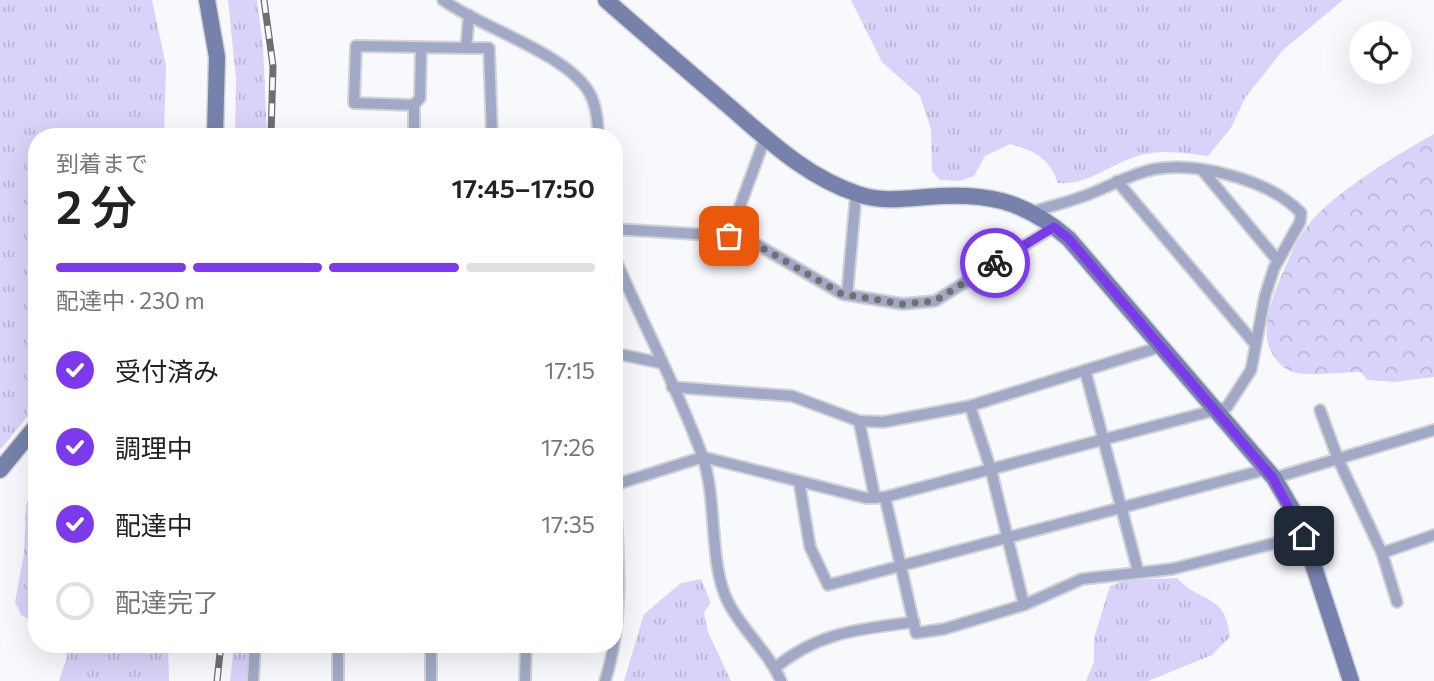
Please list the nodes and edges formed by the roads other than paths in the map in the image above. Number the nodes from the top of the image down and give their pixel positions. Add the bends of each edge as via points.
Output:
1 (208, 0) edge
2 (443, 0) edge
3 (606, 0) edge
4 (469, 15) junction
5 (421, 47) junction
6 (466, 48) junction
7 (414, 106) junction
8 (215, 128) edge
9 (414, 128) edge
10 (492, 128) edge
11 (598, 128) edge
12 (765, 138) junction
13 (1203, 172) junction
14 (1117, 181) junction
15 (856, 194) junction
16 (1032, 212) junction
17 (1054, 227) junction
18 (623, 230) edge
19 (729, 236) junction
20 (1278, 261) junction
21 (623, 276) edge
22 (847, 295) junction
23 (1255, 344) junction
24 (1160, 347) junction
25 (623, 354) edge
26 (661, 363) junction
27 (1085, 370) junction
28 (672, 387) junction
29 (970, 406) junction
30 (1320, 410) dead end
31 (1216, 412) junction
32 (859, 421) junction
33 (1434, 430) edge
34 (28, 436) edge
35 (1105, 441) junction
36 (703, 457) junction
37 (1338, 459) junction
38 (0, 470) edge
39 (991, 470) junction
40 (1269, 474) junction
41 (799, 481) junction
42 (623, 482) edge
43 (880, 498) junction
44 (1124, 509) junction
45 (1434, 535) edge
46 (1304, 536) junction
47 (1008, 540) junction
48 (1382, 553) junction
49 (901, 567) junction
50 (1138, 571) junction
51 (1397, 602) dead end
52 (1024, 606) junction
53 (914, 622) junction
54 (255, 653) edge
55 (338, 653) edge
56 (431, 653) edge
57 (526, 653) edge
58 (615, 653) edge
59 (775, 668) junction
60 (253, 681) edge
61 (338, 681) edge
62 (431, 681) edge
63 (525, 681) edge
64 (605, 681) edge
65 (781, 681) edge
66 (1352, 681) edge

1 - 8 street via 217,57
2 - 4 street
3 - 12 street
4 - 6 street
4 - 11 street via 560,64 590,92
5 - 6 street
5 - 7 street via 420,98
5 - 7 street via 356,46 354,103
6 - 10 street via 489,48
7 - 9 street
12 - 15 street via 820,177
12 - 19 street
13 - 14 street via 1157,169
13 - 20 street
13 - 20 street via 1262,184 1292,202 1301,213 1300,222
14 - 16 street
14 - 23 street
15 - 16 street via 883,200 977,194
15 - 22 street
16 - 17 street
17 - 22 street via 935,301 903,304
17 - 24 street via 1087,259
18 - 19 street
19 - 22 street via 754,243
20 - 23 street
21 - 26 street
23 - 31 street via 1251,370 1227,407
24 - 27 street
24 - 31 street
25 - 26 street
26 - 28 street
27 - 29 street
27 - 35 street
28 - 32 street via 792,396
28 - 36 street
29 - 32 street via 883,422
29 - 39 street
30 - 37 street
31 - 35 street
31 - 40 street
32 - 43 street
33 - 37 street
34 - 38 street
35 - 39 street
35 - 44 street
36 - 41 street
36 - 42 street
36 - 59 street via 728,602
37 - 40 street
37 - 48 street
39 - 43 street
39 - 47 street
40 - 44 street
40 - 46 street
41 - 43 street
41 - 49 street via 810,547 828,584
43 - 49 street
44 - 47 street
44 - 50 street
45 - 48 street
46 - 50 street via 1172,569
46 - 66 street
47 - 49 street
47 - 52 street
48 - 51 street
49 - 53 street
50 - 52 street via 1082,579
52 - 53 street via 944,629 916,633
53 - 59 street via 843,632 797,650
54 - 60 street
55 - 61 street
56 - 62 street
57 - 63 street
58 - 64 street
59 - 65 street

